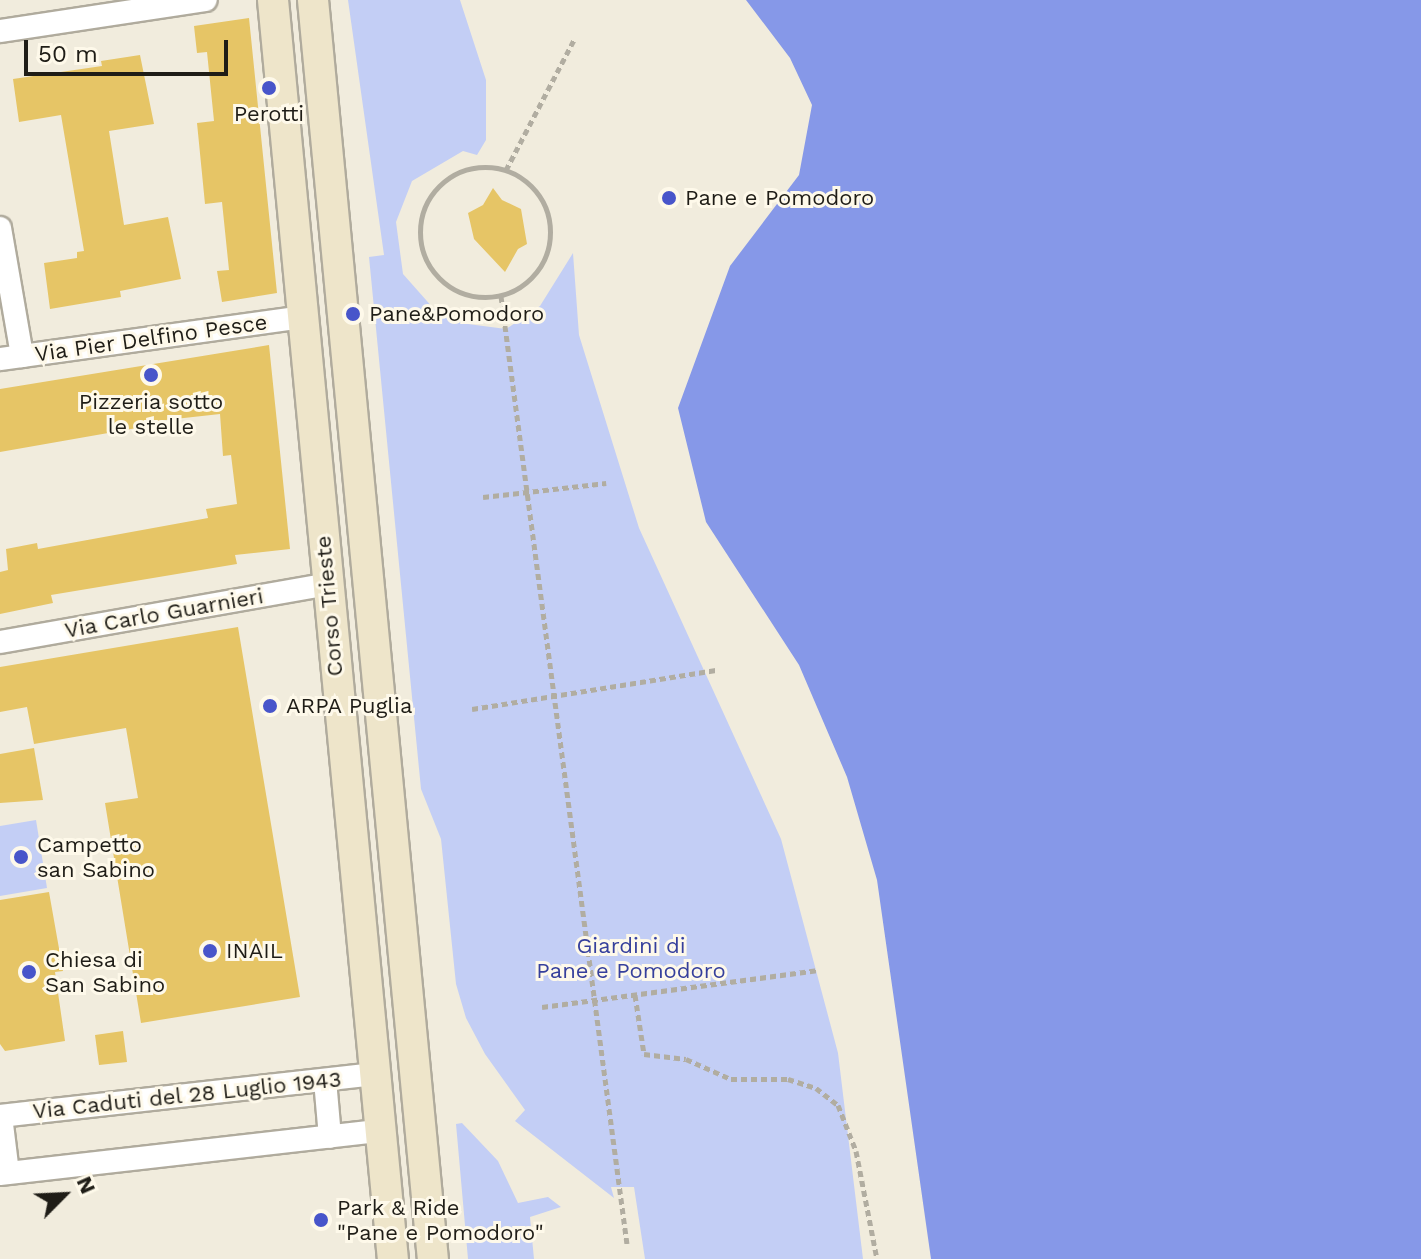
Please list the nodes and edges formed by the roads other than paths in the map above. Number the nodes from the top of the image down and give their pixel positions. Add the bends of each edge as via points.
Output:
1 (206, 0) edge
2 (273, 0) edge
3 (313, 0) edge
4 (0, 31) edge
5 (0, 228) edge
6 (302, 317) junction
7 (11, 358) edge
8 (328, 584) junction
9 (0, 642) edge
10 (375, 1074) junction
11 (325, 1080) junction
12 (1, 1116) edge
13 (380, 1131) junction
14 (330, 1137) junction
15 (4, 1173) edge
16 (393, 1259) edge
17 (433, 1259) edge

1 - 4 street
2 - 6 main road, Corso Trieste
3 - 17 main road, Corso Trieste
5 - 7 street
6 - 7 street, Via Pier Delfino Pesce
6 - 8 main road, Corso Trieste
8 - 9 street, Via Carlo Guarnieri
8 - 10 main road, Corso Trieste
10 - 11 street, Via Caduti del 28 Luglio 1943
10 - 13 main road, Corso Trieste
11 - 12 street, Via Caduti del 28 Luglio 1943
11 - 14 street
12 - 15 street
13 - 14 street
13 - 16 main road, Corso Trieste
14 - 15 street

